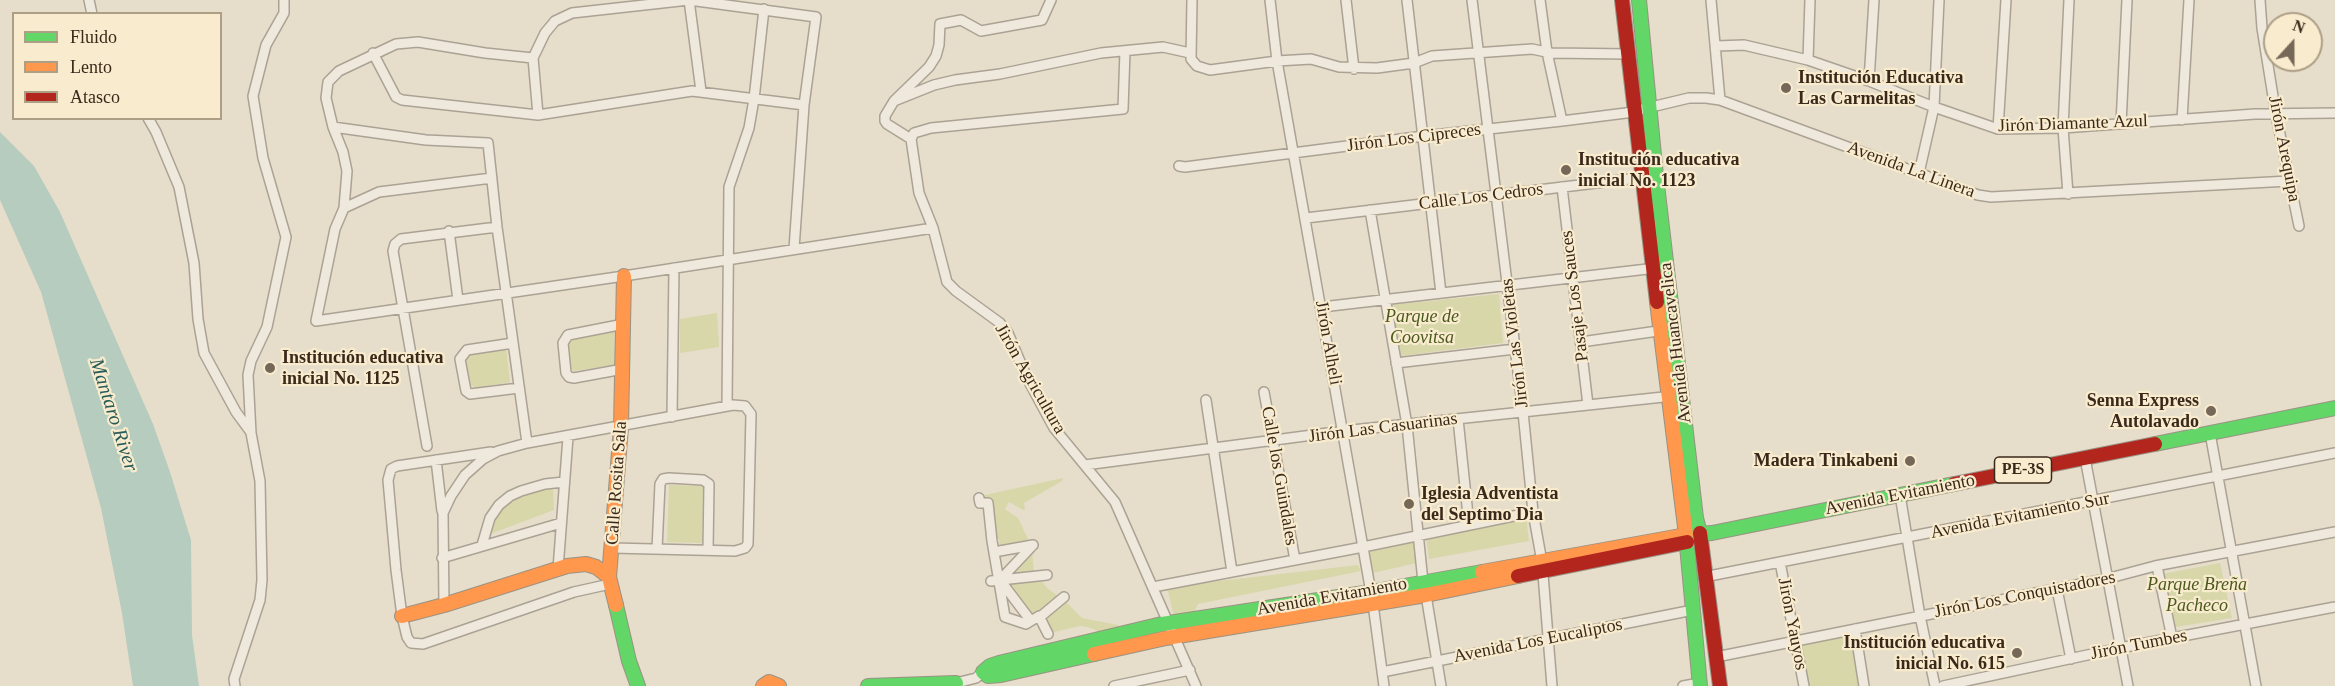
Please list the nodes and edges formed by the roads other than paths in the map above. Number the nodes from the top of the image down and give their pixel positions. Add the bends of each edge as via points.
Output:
1 (284, 0) edge
2 (689, 0) edge
3 (1051, 0) edge
4 (1192, 0) edge
5 (1270, 0) edge
6 (1346, 0) edge
7 (1407, 0) edge
8 (1472, 0) edge
9 (1540, 0) edge
10 (1622, 0) edge
11 (1639, 0) edge
12 (1711, 0) edge
13 (1810, 0) edge
14 (1874, 0) edge
15 (1939, 0) edge
16 (2006, 0) edge
17 (2068, 0) edge
18 (2127, 0) edge
19 (2189, 0) edge
20 (2260, 0) edge
21 (764, 9) junction
22 (1716, 46) junction
23 (1125, 51) junction
24 (1547, 52) junction
25 (374, 53) junction
26 (1190, 53) junction
27 (1480, 53) junction
28 (1629, 54) junction
29 (533, 58) junction
30 (1808, 60) junction
31 (1277, 61) junction
32 (1414, 63) junction
33 (1354, 69) junction
34 (1869, 81) junction
35 (701, 91) junction
36 (754, 99) junction
37 (1720, 100) junction
38 (894, 101) junction
39 (804, 105) junction
40 (1649, 107) junction
41 (1934, 108) junction
42 (1634, 111) junction
43 (2335, 113) edge
44 (538, 115) junction
45 (2277, 115) junction
46 (149, 120) edge
47 (2182, 120) junction
48 (1562, 121) junction
49 (2121, 124) junction
50 (333, 127) junction
51 (2063, 128) junction
52 (1489, 129) junction
53 (1998, 129) junction
54 (1424, 136) junction
55 (911, 137) junction
56 (1294, 153) junction
57 (1179, 166) dead end
58 (1919, 173) junction
59 (1650, 177) junction
60 (492, 178) junction
61 (2289, 181) junction
62 (1562, 187) junction
63 (2068, 194) junction
64 (1497, 195) junction
65 (1431, 203) junction
66 (344, 208) junction
67 (1370, 210) junction
68 (1306, 218) junction
69 (2299, 226) dead end
70 (497, 227) junction
71 (933, 228) junction
72 (449, 231) junction
73 (794, 249) junction
74 (727, 260) junction
75 (674, 268) junction
76 (1660, 268) junction
77 (624, 276) junction
78 (1573, 278) junction
79 (1508, 285) junction
80 (506, 293) junction
81 (1441, 293) junction
82 (458, 300) junction
83 (1386, 300) junction
84 (1322, 307) junction
85 (404, 308) junction
86 (624, 324) junction
87 (1668, 330) junction
88 (1581, 342) junction
89 (513, 343) junction
90 (1515, 349) junction
91 (1396, 363) junction
92 (623, 369) junction
93 (519, 388) junction
94 (1264, 393) dead end
95 (1676, 396) junction
96 (1206, 400) dead end
97 (1588, 405) junction
98 (727, 406) junction
99 (2335, 408) edge
100 (1523, 412) junction
101 (672, 417) junction
102 (1458, 419) junction
103 (1407, 424) junction
104 (621, 427) junction
105 (1343, 431) junction
106 (251, 433) junction
107 (2210, 433) junction
108 (568, 437) junction
109 (1273, 441) junction
110 (527, 443) junction
111 (427, 446) dead end
112 (1214, 448) junction
113 (498, 451) junction
114 (2335, 453) edge
115 (2085, 458) junction
116 (436, 460) junction
117 (1085, 465) junction
118 (2216, 477) junction
119 (564, 482) junction
120 (1900, 495) junction
121 (979, 498) dead end
122 (2091, 502) junction
123 (1533, 512) junction
124 (442, 513) junction
125 (561, 523) junction
126 (1469, 525) junction
127 (2335, 532) edge
128 (1419, 536) junction
129 (1697, 537) junction
130 (1906, 538) junction
131 (482, 545) junction
132 (1364, 547) junction
133 (612, 548) junction
134 (657, 549) junction
135 (708, 550) junction
136 (994, 552) junction
137 (2230, 552) junction
138 (442, 558) junction
139 (1295, 560) junction
140 (1780, 562) junction
141 (2157, 566) junction
142 (1542, 567) junction
143 (558, 569) junction
144 (1232, 572) junction
145 (1047, 575) dead end
146 (1704, 577) junction
147 (2106, 579) junction
148 (995, 580) junction
149 (609, 581) junction
150 (1153, 587) junction
151 (1425, 588) junction
152 (2057, 589) junction
153 (1064, 597) dead end
154 (1372, 598) junction
155 (444, 605) junction
156 (2335, 607) edge
157 (1693, 610) junction
158 (402, 616) junction
159 (1920, 616) junction
160 (1036, 619) junction
161 (1170, 623) junction
162 (2246, 624) junction
163 (1855, 629) junction
164 (1048, 634) dead end
165 (1175, 637) junction
166 (2172, 638) junction
167 (1549, 639) junction
168 (1795, 641) junction
169 (2120, 648) junction
170 (1716, 657) junction
171 (2071, 659) junction
172 (1437, 662) junction
173 (1190, 670) junction
174 (983, 672) junction
175 (1382, 672) junction
176 (954, 684) edge
177 (1700, 684) edge
178 (235, 686) edge
179 (638, 686) edge
180 (763, 686) edge
181 (779, 686) edge
182 (868, 686) edge
183 (1114, 686) edge
184 (1196, 686) edge
185 (1384, 686) edge
186 (1441, 686) edge
187 (1552, 686) edge
188 (1683, 686) edge
189 (1720, 686) edge
190 (1804, 686) edge
191 (1864, 686) edge
192 (1935, 686) edge
193 (1943, 686) edge
194 (2128, 686) edge
195 (2256, 686) edge

1 - 106 street via 284,13 266,45 253,96 263,158 286,237 267,327 248,375
2 - 21 street
2 - 29 street via 572,13 555,21
2 - 35 street
3 - 38 street via 1042,20 981,31 962,20 941,24 936,56
4 - 26 street
5 - 31 street, Jirón Alheli
6 - 33 street
7 - 32 street
8 - 27 street, Jirón Las Violetas
9 - 24 street
10 - 28 main road, Avenida Huancavelica
11 - 40 main road, Avenida Huancavelica
12 - 22 street
13 - 30 street
14 - 34 street
15 - 41 street
16 - 53 street
17 - 51 street
18 - 49 street
19 - 47 street
20 - 45 street, Jirón Arequipa
21 - 36 street
21 - 39 street via 816,17
22 - 30 street, Jirón Diamante Azul via 1744,45
22 - 37 street
23 - 26 street via 1163,47
23 - 38 street via 954,80
23 - 55 street via 1123,109 931,128
24 - 27 street via 1532,49
24 - 28 street
24 - 48 street
25 - 29 street via 396,44 418,42
25 - 44 street via 396,97 402,100
25 - 50 street via 339,71 328,82 326,98
26 - 31 street via 1197,66 1210,70
27 - 32 street via 1432,56
27 - 52 street, Jirón Las Violetas
28 - 42 main road, Avenida Huancavelica
29 - 44 street
30 - 34 street, Jirón Diamante Azul
31 - 33 street via 1311,59
31 - 56 street, Jirón Alheli
32 - 33 street
32 - 54 street
34 - 41 street, Jirón Diamante Azul
35 - 36 street
35 - 44 street
36 - 39 street
36 - 74 street via 729,187
37 - 40 street, Avenida La Linera via 1689,98
37 - 58 street, Avenida La Linera
38 - 55 street via 885,121
39 - 73 street
40 - 42 street, Jirón Los Cipreces
40 - 59 main road, Avenida Huancavelica
41 - 53 street, Jirón Diamante Azul
41 - 58 street
42 - 48 street, Jirón Los Cipreces
42 - 59 main road, Avenida Huancavelica
43 - 45 street, Jirón Diamante Azul
45 - 47 street, Jirón Diamante Azul
45 - 61 street, Jirón Arequipa
46 - 106 street via 179,187 194,263 204,352
47 - 49 street, Jirón Diamante Azul
48 - 52 street, Jirón Los Cipreces
49 - 51 street, Jirón Diamante Azul
50 - 60 street via 426,140 488,143
50 - 66 street via 347,171
51 - 53 street, Jirón Diamante Azul
51 - 63 street
52 - 54 street, Jirón Los Cipreces
52 - 64 street, Jirón Las Violetas
54 - 56 street, Jirón Los Cipreces
54 - 65 street
55 - 71 street, Jirón Agricultura via 919,193
56 - 57 street, Jirón Los Cipreces
56 - 68 street, Jirón Alheli
58 - 63 street, Avenida La Linera via 1991,197
59 - 62 street, Calle Los Cedros
59 - 76 main road, Avenida Huancavelica
60 - 66 street via 379,192
60 - 70 street
61 - 63 street, Avenida La Linera
61 - 69 street, Jirón Arequipa
62 - 64 street, Calle Los Cedros
62 - 78 street, Pasaje Los Sauces
64 - 65 street, Calle Los Cedros
64 - 79 street, Jirón Las Violetas
65 - 67 street, Calle Los Cedros
65 - 81 street
66 - 85 street via 335,229 316,321
67 - 68 street, Calle Los Cedros
67 - 83 street
68 - 84 street, Jirón Alheli
70 - 72 street
70 - 80 street
71 - 73 street
71 - 117 street, Jirón Agricultura via 947,282 1004,328 1054,428
72 - 82 street
72 - 85 street via 400,239 395,244
73 - 74 street
74 - 75 street
74 - 98 street
75 - 77 street
75 - 101 street
76 - 78 street
76 - 87 main road, Avenida Huancavelica
77 - 80 street
77 - 86 main road, Calle Rosita Sala
78 - 79 street
78 - 88 street, Pasaje Los Sauces
79 - 81 street
79 - 90 street, Jirón Las Violetas
80 - 82 street
80 - 89 street
81 - 83 street
82 - 85 street
83 - 84 street
83 - 91 street
84 - 105 street, Jirón Alheli
85 - 111 street
86 - 92 main road, Calle Rosita Sala
86 - 92 street via 568,335 562,343 566,373 574,378
87 - 88 street
87 - 95 main road, Avenida Huancavelica
88 - 97 street, Pasaje Los Sauces
89 - 93 street
89 - 93 street via 467,350 460,359 466,391 470,394
90 - 91 street
90 - 100 street, Jirón Las Violetas
91 - 103 street
92 - 104 main road, Calle Rosita Sala
93 - 110 street
94 - 109 street, Calle los Guindales
95 - 97 street, Jirón Las Casuarinas
95 - 129 main road, Avenida Huancavelica
96 - 112 street
97 - 100 street, Jirón Las Casuarinas
98 - 101 street
98 - 135 street via 745,406 751,414 748,544 742,551
99 - 107 main road, Avenida Evitamiento / PE-3S
100 - 102 street, Jirón Las Casuarinas
100 - 123 street, Jirón Las Violetas
101 - 104 street
102 - 103 street, Jirón Las Casuarinas
102 - 126 street
103 - 105 street, Jirón Las Casuarinas
103 - 128 street
104 - 108 street
104 - 133 main road, Calle Rosita Sala
105 - 109 street, Jirón Las Casuarinas
105 - 132 street, Jirón Alheli
106 - 178 street via 260,481 262,580
107 - 115 main road, Avenida Evitamiento / PE-3S
107 - 118 street
108 - 110 street
108 - 119 street
109 - 112 street, Jirón Las Casuarinas
109 - 139 street, Calle los Guindales
110 - 113 street
112 - 117 street, Jirón Las Casuarinas
112 - 144 street
113 - 116 street
113 - 124 street via 465,475
114 - 118 street, Avenida Evitamiento Sur
115 - 120 main road, Avenida Evitamiento / PE-3S
115 - 122 street
116 - 124 street
116 - 158 street via 397,466 388,480
117 - 150 street, Jirón Agricultura via 1115,501
118 - 122 street, Avenida Evitamiento Sur
118 - 137 street
119 - 125 street
119 - 131 street via 510,496 490,518
120 - 129 main road, Avenida Evitamiento / PE-3S
120 - 130 street
121 - 136 street via 980,503 988,503
122 - 130 street, Avenida Evitamiento Sur
122 - 147 street
123 - 126 street
123 - 142 street, Jirón Las Violetas
124 - 138 street
125 - 131 street
125 - 143 street
126 - 128 street
127 - 137 street, Jirón Los Conquistadores
128 - 132 street
128 - 151 street
129 - 142 main road, Avenida Evitamiento
129 - 146 main road, Avenida Huancavelica
129 - 157 main road, Avenida Huancavelica
130 - 140 street, Avenida Evitamiento Sur
130 - 159 street
131 - 138 street
132 - 139 street
132 - 154 street, Jirón Alheli
133 - 134 street
133 - 149 main road, Calle Rosita Sala
134 - 135 street
134 - 135 street via 660,484 669,478 703,480 709,484
136 - 148 street via 1034,545
136 - 160 street via 1005,617 1026,624
137 - 141 street, Jirón Los Conquistadores
137 - 162 street
138 - 155 street
139 - 144 street
140 - 146 street, Avenida Evitamiento Sur
140 - 168 street, Jirón Yauyos
141 - 147 street, Jirón Los Conquistadores
141 - 166 street
142 - 151 main road, Avenida Evitamiento
142 - 167 street, Jirón Las Violetas
143 - 149 main road via 586,564 596,567
143 - 155 main road
144 - 150 street
145 - 148 street
146 - 170 main road, Avenida Huancavelica
147 - 152 street, Jirón Los Conquistadores
147 - 169 street
148 - 160 street
149 - 158 street via 423,644 416,645 407,638
149 - 179 main road, Calle Rosita Sala
150 - 161 street, Jirón Agricultura
151 - 154 main road, Avenida Evitamiento
151 - 172 street
152 - 159 street, Jirón Los Conquistadores
152 - 171 street
153 - 160 street
154 - 161 main road, Avenida Evitamiento
154 - 165 main road, Avenida Evitamiento
154 - 175 street, Jirón Alheli
155 - 158 main road
156 - 162 street, Jirón Tumbes
157 - 167 street, Avenida Los Eucaliptos
157 - 177 main road, Avenida Huancavelica
159 - 163 street, Jirón Los Conquistadores
159 - 192 street
160 - 164 street
161 - 165 street, Jirón Agricultura
161 - 174 main road, Avenida Evitamiento via 999,663
162 - 166 street, Jirón Tumbes
162 - 195 street
163 - 168 street, Jirón Los Conquistadores
163 - 191 street
165 - 173 street, Jirón Agricultura
165 - 174 main road, Avenida Evitamiento via 1001,675 988,676
166 - 169 street, Jirón Tumbes
167 - 172 street, Avenida Los Eucaliptos
167 - 187 street, Jirón Las Violetas
168 - 170 street, Jirón Los Conquistadores
168 - 190 street, Jirón Yauyos
169 - 171 street, Jirón Tumbes
169 - 194 street
170 - 189 main road, Avenida Huancavelica
171 - 193 street, Jirón Tumbes
172 - 175 street, Avenida Los Eucaliptos
172 - 186 street
173 - 183 street
173 - 184 street, Jirón Agricultura
174 - 176 street, Avenida Evitamiento
175 - 185 street, Jirón Alheli
176 - 182 main road
177 - 188 street
180 - 181 main road via 769,682

